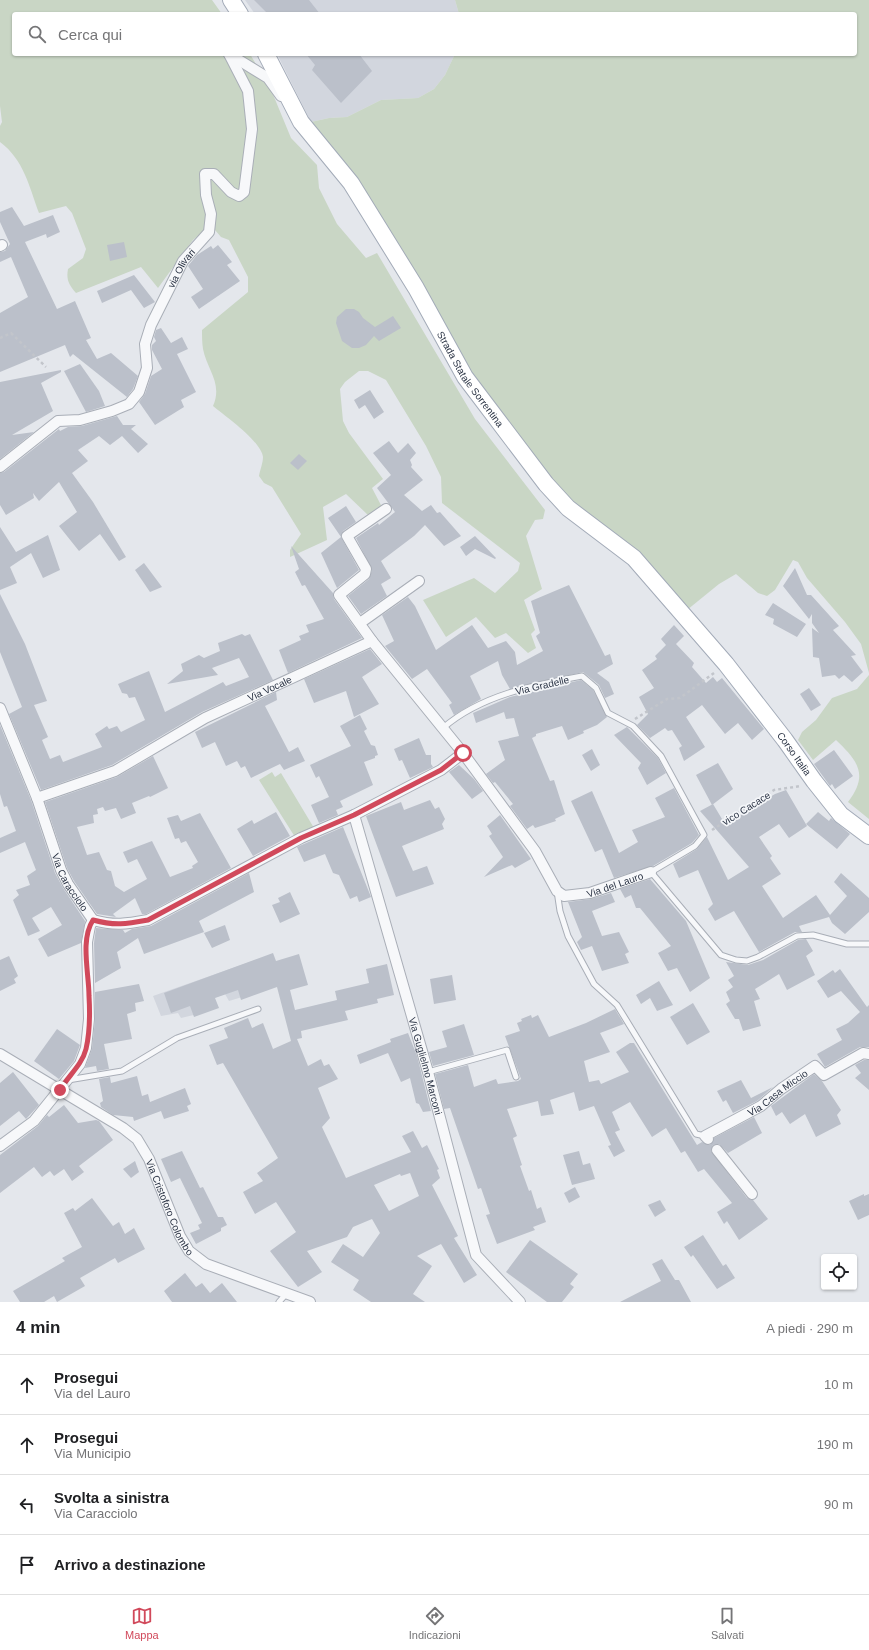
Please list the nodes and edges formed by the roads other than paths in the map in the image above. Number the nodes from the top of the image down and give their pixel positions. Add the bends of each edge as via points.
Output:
1 (231, 0) edge
2 (239, 12) edge
3 (230, 56) edge
4 (232, 56) edge
5 (267, 56) edge
6 (301, 122) junction
7 (0, 467) edge
8 (386, 509) dead end
9 (419, 581) dead end
10 (360, 623) junction
11 (372, 641) junction
12 (726, 664) joint
13 (0, 708) edge
14 (443, 728) junction
15 (463, 753) junction
16 (37, 798) junction
17 (354, 815) junction
18 (869, 836) edge
19 (651, 872) junction
20 (557, 891) junction
21 (93, 920) junction
22 (869, 944) edge
23 (258, 1009) dead end
24 (0, 1054) edge
25 (869, 1054) edge
26 (428, 1072) junction
27 (516, 1077) dead end
28 (66, 1080) junction
29 (60, 1090) junction
30 (707, 1138) joint
31 (0, 1146) edge
32 (717, 1150) dead end
33 (752, 1194) dead end
34 (287, 1293) junction
35 (279, 1302) edge
36 (310, 1302) edge
37 (520, 1302) edge

1 - 2 main road
3 - 7 street, via Olivari via 248,91 252,129 244,192 239,196 231,192 214,174 206,174 206,195 211,214 209,232 183,261 151,325 145,344 147,368 139,392 129,404 112,411 80,420 58,421
4 - 6 street, via Olivari via 268,78
5 - 6 main road, Strada Statale Sorrentina
6 - 12 main road, Strada Statale Sorrentina via 351,183 416,288 465,377 546,484 568,508 634,558
8 - 10 street via 348,536 366,569 366,574 338,595
9 - 10 street
10 - 11 street
11 - 14 street
11 - 16 street, Via Vocale via 205,718 115,771
12 - 18 main road, Corso Italia via 841,815
13 - 16 street, Via Caracciolo
14 - 15 street
14 - 19 lane, Via Gradelle via 464,712 511,692 582,676 596,688 608,713 633,726 661,756 704,835 696,846
15 - 17 street via 441,770
15 - 20 street via 535,850
16 - 21 street, Via Caracciolo via 61,870
17 - 21 street via 301,838 148,920 122,925
17 - 26 street, Via Guglielmo Marconi
19 - 20 street, Via del Lauro via 590,893 564,896
19 - 22 lane, Via del Lauro via 721,955 736,960 747,961 758,957 797,936 812,935 847,944
20 - 30 lane via 568,936 594,984 617,1005 696,1134
21 - 28 street, Via Caracciolo via 87,942 89,997 86,1048 80,1064
23 - 28 lane via 177,1038 122,1071
24 - 29 street, Via Cristoforo Colombo
25 - 30 street, Via Casa Miccio via 863,1053 824,1075 815,1066 761,1106
26 - 27 lane via 507,1050
26 - 37 street, Via Guglielmo Marconi via 476,1255
28 - 29 street, Via Caracciolo
29 - 31 street, Via Caracciolo via 34,1121
29 - 34 street, Via Cristoforo Colombo via 137,1139 189,1251 206,1264
32 - 33 street
34 - 35 lane
34 - 36 street, Via Cristoforo Colombo

